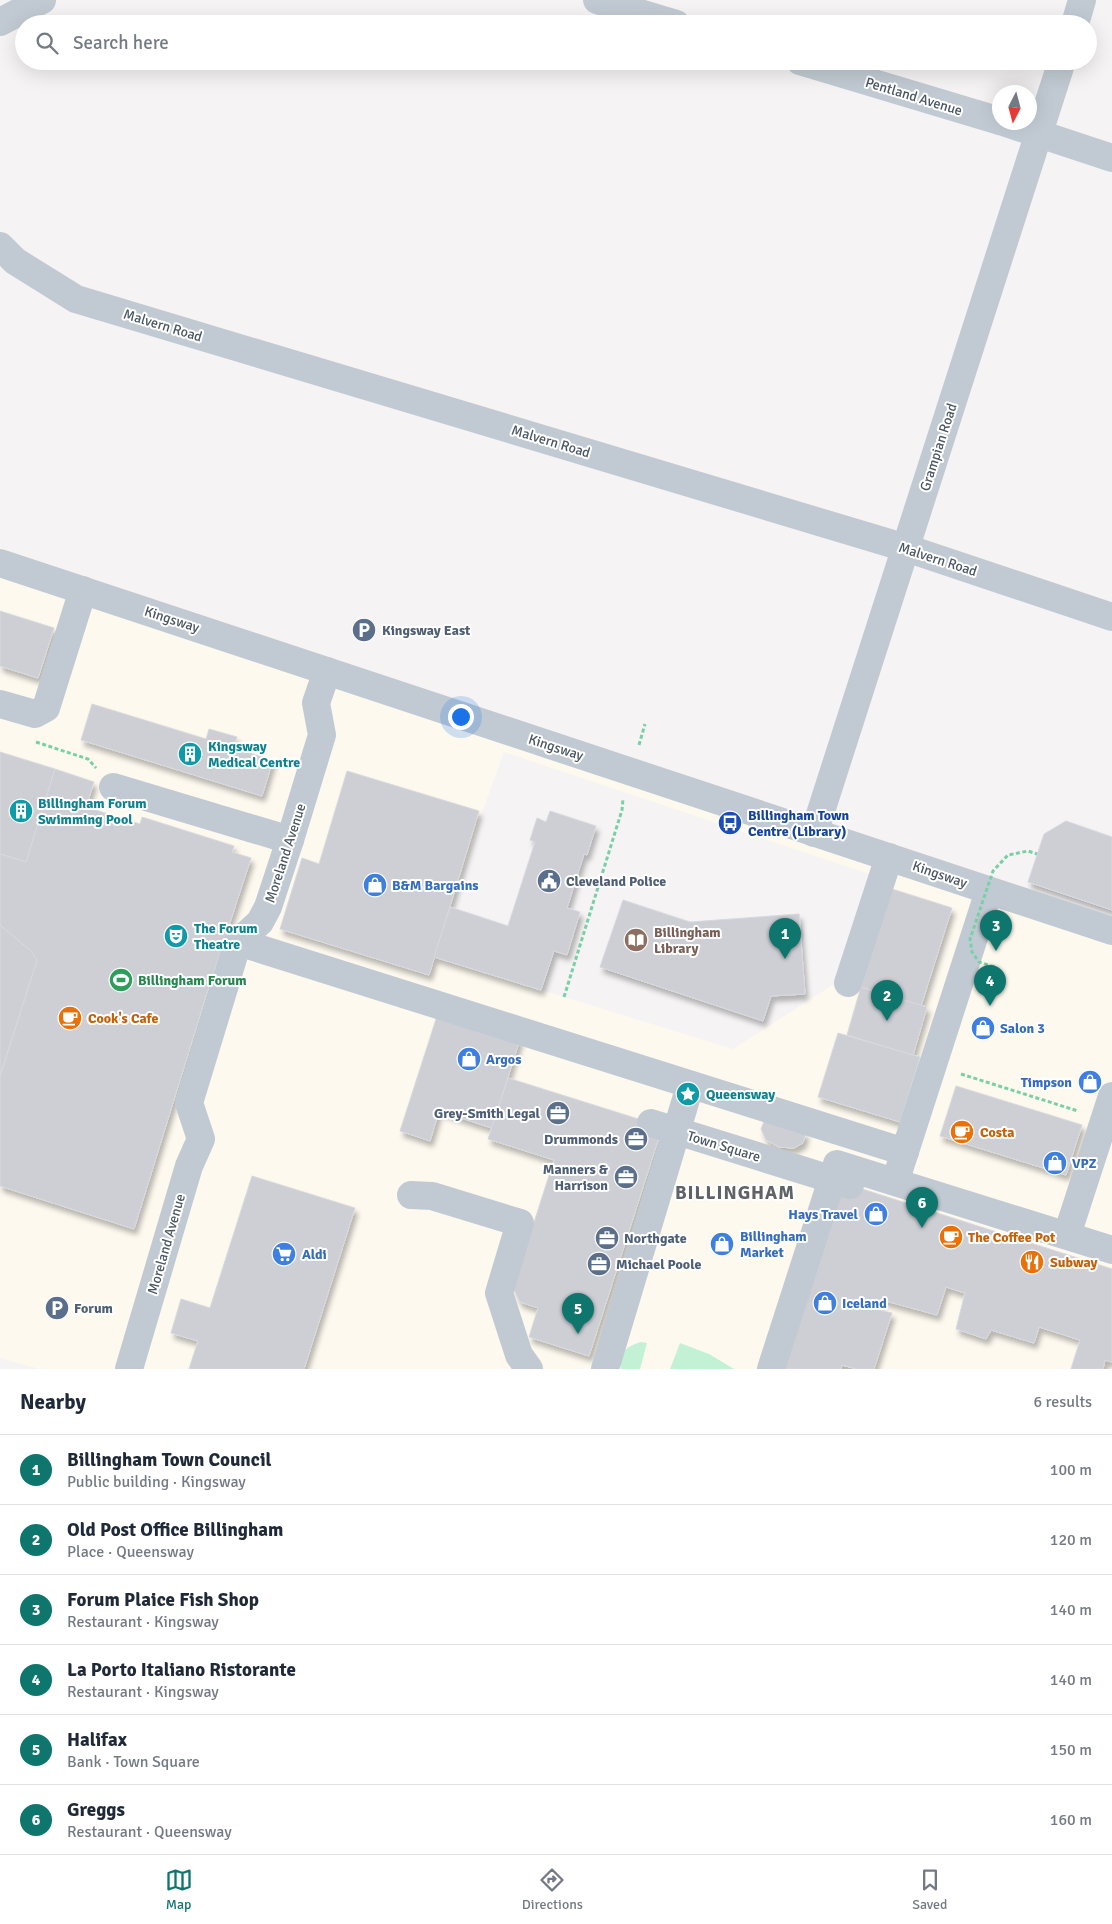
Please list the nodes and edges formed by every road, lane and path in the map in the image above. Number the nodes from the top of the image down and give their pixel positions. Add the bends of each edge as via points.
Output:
1 (42, 0) edge
2 (597, 0) edge
3 (1082, 0) edge
4 (646, 15) edge
5 (1078, 15) edge
6 (0, 22) edge
7 (830, 70) edge
8 (1059, 70) edge
9 (992, 119) edge
10 (1029, 130) edge
11 (1039, 133) junction
12 (1112, 158) edge
13 (0, 246) edge
14 (906, 548) junction
15 (0, 562) edge
16 (83, 590) junction
17 (1112, 617) edge
18 (327, 671) junction
19 (0, 704) edge
20 (645, 724) dead end
21 (35, 742) dead end
22 (631, 771) junction
23 (113, 787) joint
24 (814, 833) junction
25 (290, 840) junction
26 (1037, 854) dead end
27 (890, 857) junction
28 (989, 891) junction
29 (1112, 931) edge
30 (238, 942) junction
31 (994, 967) dead end
32 (848, 983) dead end
33 (564, 997) dead end
34 (961, 1074) dead end
35 (690, 1086) junction
36 (1112, 1096) edge
37 (1084, 1112) dead end
38 (676, 1131) junction
39 (1104, 1148) edge
40 (905, 1152) junction
41 (834, 1172) junction
42 (896, 1182) junction
43 (411, 1196) dead end
44 (1067, 1235) junction
45 (1112, 1250) edge
46 (129, 1369) edge
47 (529, 1369) edge
48 (585, 1369) edge
49 (605, 1369) edge
50 (771, 1369) edge
51 (783, 1369) edge

1 - 6 street
2 - 4 street
3 - 5 street
7 - 9 street, Pentland Avenue
8 - 11 street, Grampian Road
10 - 11 street
11 - 12 street
11 - 14 street, Grampian Road
13 - 14 street, Malvern Road via 15,261 76,299
14 - 17 street, Malvern Road
14 - 24 street, Grampian Road
15 - 16 street, Kingsway
16 - 18 street, Kingsway
16 - 19 street via 46,708 35,714
18 - 22 street, Kingsway
18 - 25 street, Moreland Avenue via 316,703 322,736
20 - 22 path
21 - 23 path via 88,759
22 - 24 street, Kingsway
22 - 33 path
23 - 25 street
24 - 27 street, Kingsway
25 - 30 street, Moreland Avenue via 268,907 260,922
26 - 31 path, bridge via 1028,851 1008,856 993,871 970,939 972,952 979,962
27 - 28 street, Kingsway
27 - 32 street
28 - 29 street, Kingsway
28 - 40 street
30 - 35 street
30 - 46 street, Moreland Avenue via 189,1103 201,1139 189,1166
34 - 37 path
35 - 38 street
35 - 40 street
36 - 39 street
38 - 41 street, Town Square
38 - 48 street, Town Square via 651,1123 658,1137
38 - 49 street
39 - 44 street
40 - 42 street
41 - 42 street
41 - 50 street
41 - 51 street, Town Square via 853,1186 836,1196
42 - 44 street
43 - 47 street via 432,1196 520,1222 499,1293 519,1355
44 - 45 street

